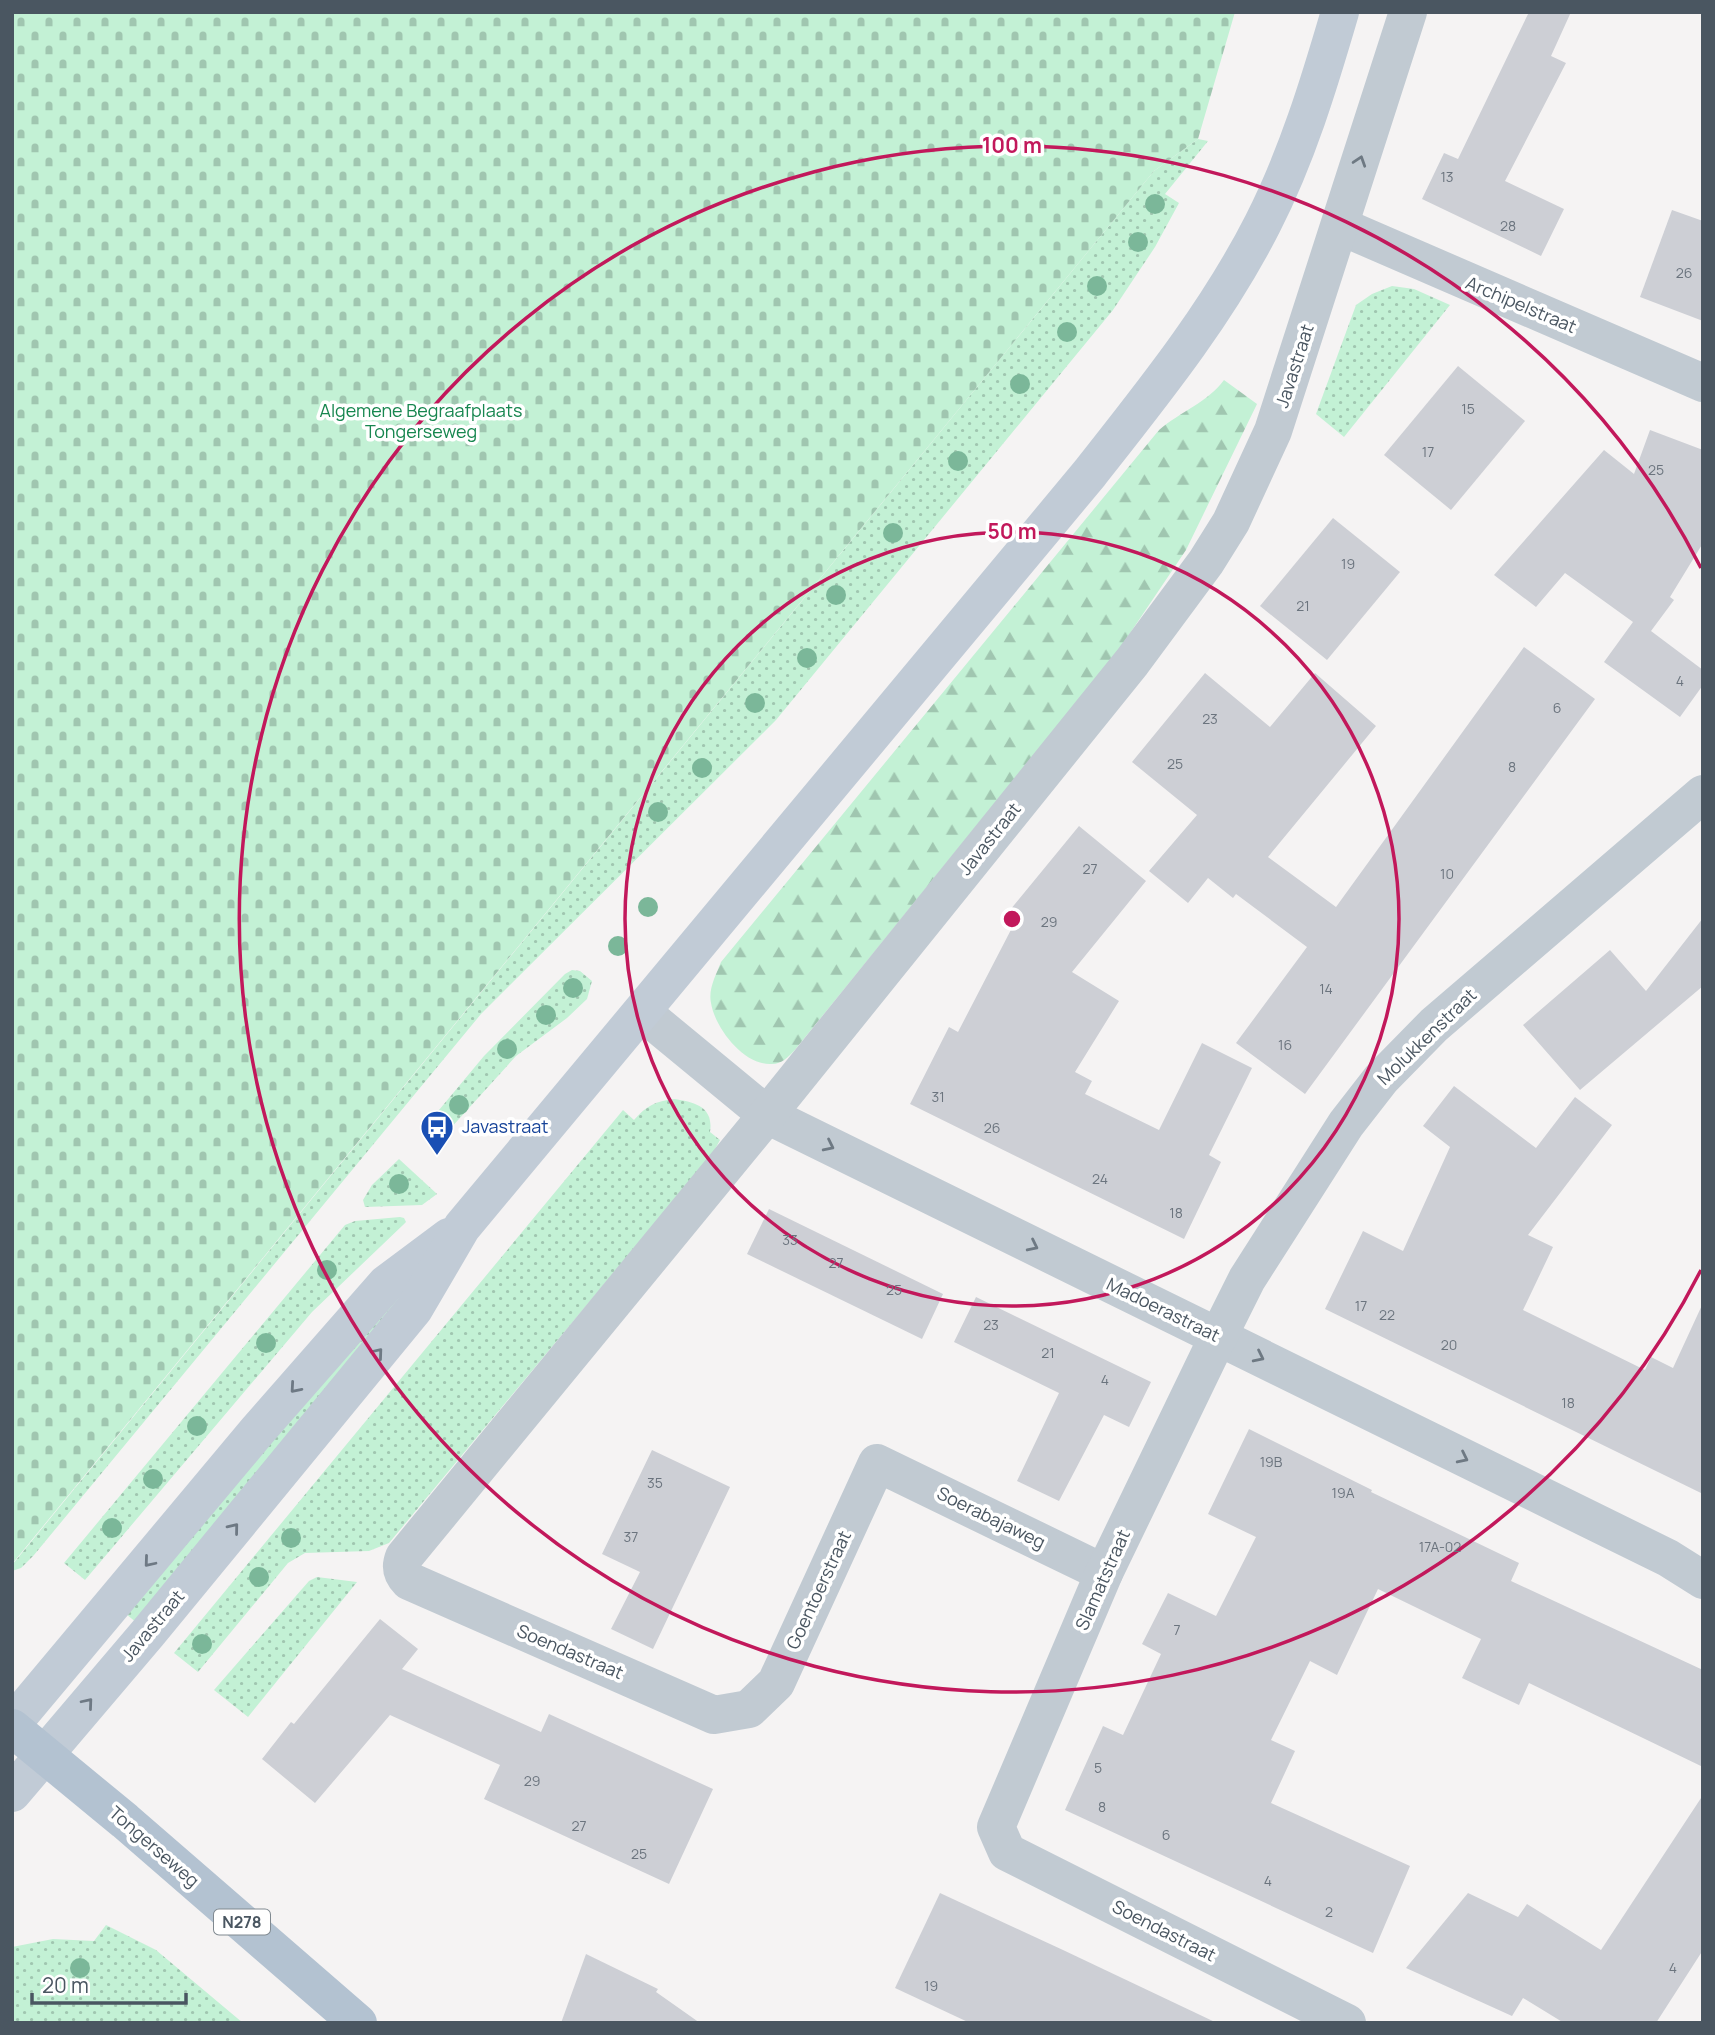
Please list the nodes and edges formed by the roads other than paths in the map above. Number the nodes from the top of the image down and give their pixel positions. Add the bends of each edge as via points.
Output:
1 (1340, 12) edge
2 (1408, 12) edge
3 (1340, 226) junction
4 (1703, 383) edge
5 (1703, 794) edge
6 (642, 1012) junction
7 (767, 1115) junction
8 (462, 1227) junction
9 (1218, 1337) junction
10 (877, 1463) joint
11 (401, 1567) joint
12 (1104, 1573) junction
13 (1703, 1580) edge
14 (749, 1709) joint
15 (12, 1726) edge
16 (44, 1755) junction
17 (12, 1793) edge
18 (996, 1827) joint
19 (358, 2023) edge
20 (1347, 2023) edge

1 - 6 street, Javastraat via 1281,184 1232,280 1200,330 1090,473
3 -> 2 street, Javastraat
3 - 4 street, Archipelstraat
3 - 7 street, Javastraat via 1273,431 1231,522 1206,562 1124,673
5 - 9 street, Molukkenstraat via 1434,1026 1381,1079 1306,1185 1247,1279
6 - 7 street, Madoerastraat
6 - 8 street, Javastraat
7 -> 9 street, Madoerastraat
7 - 11 street, Javastraat via 404,1557
8 -> 15 street, Javastraat via 386,1284
16 -> 8 street, Javastraat via 414,1309
9 - 12 street, Slamatstraat
9 -> 13 street, Madoerastraat via 1668,1558
10 - 12 street, Soerabajaweg
10 - 14 street, Goentoerstraat via 776,1683
11 - 14 street, Soendastraat via 410,1581 443,1597 714,1715
12 - 18 street, Slamatstraat
15 - 16 main road, Tongerseweg / N278
16 - 17 street, Javastraat
16 - 19 main road, Tongerseweg / N278
18 - 20 street, Soendastraat via 1007,1852

